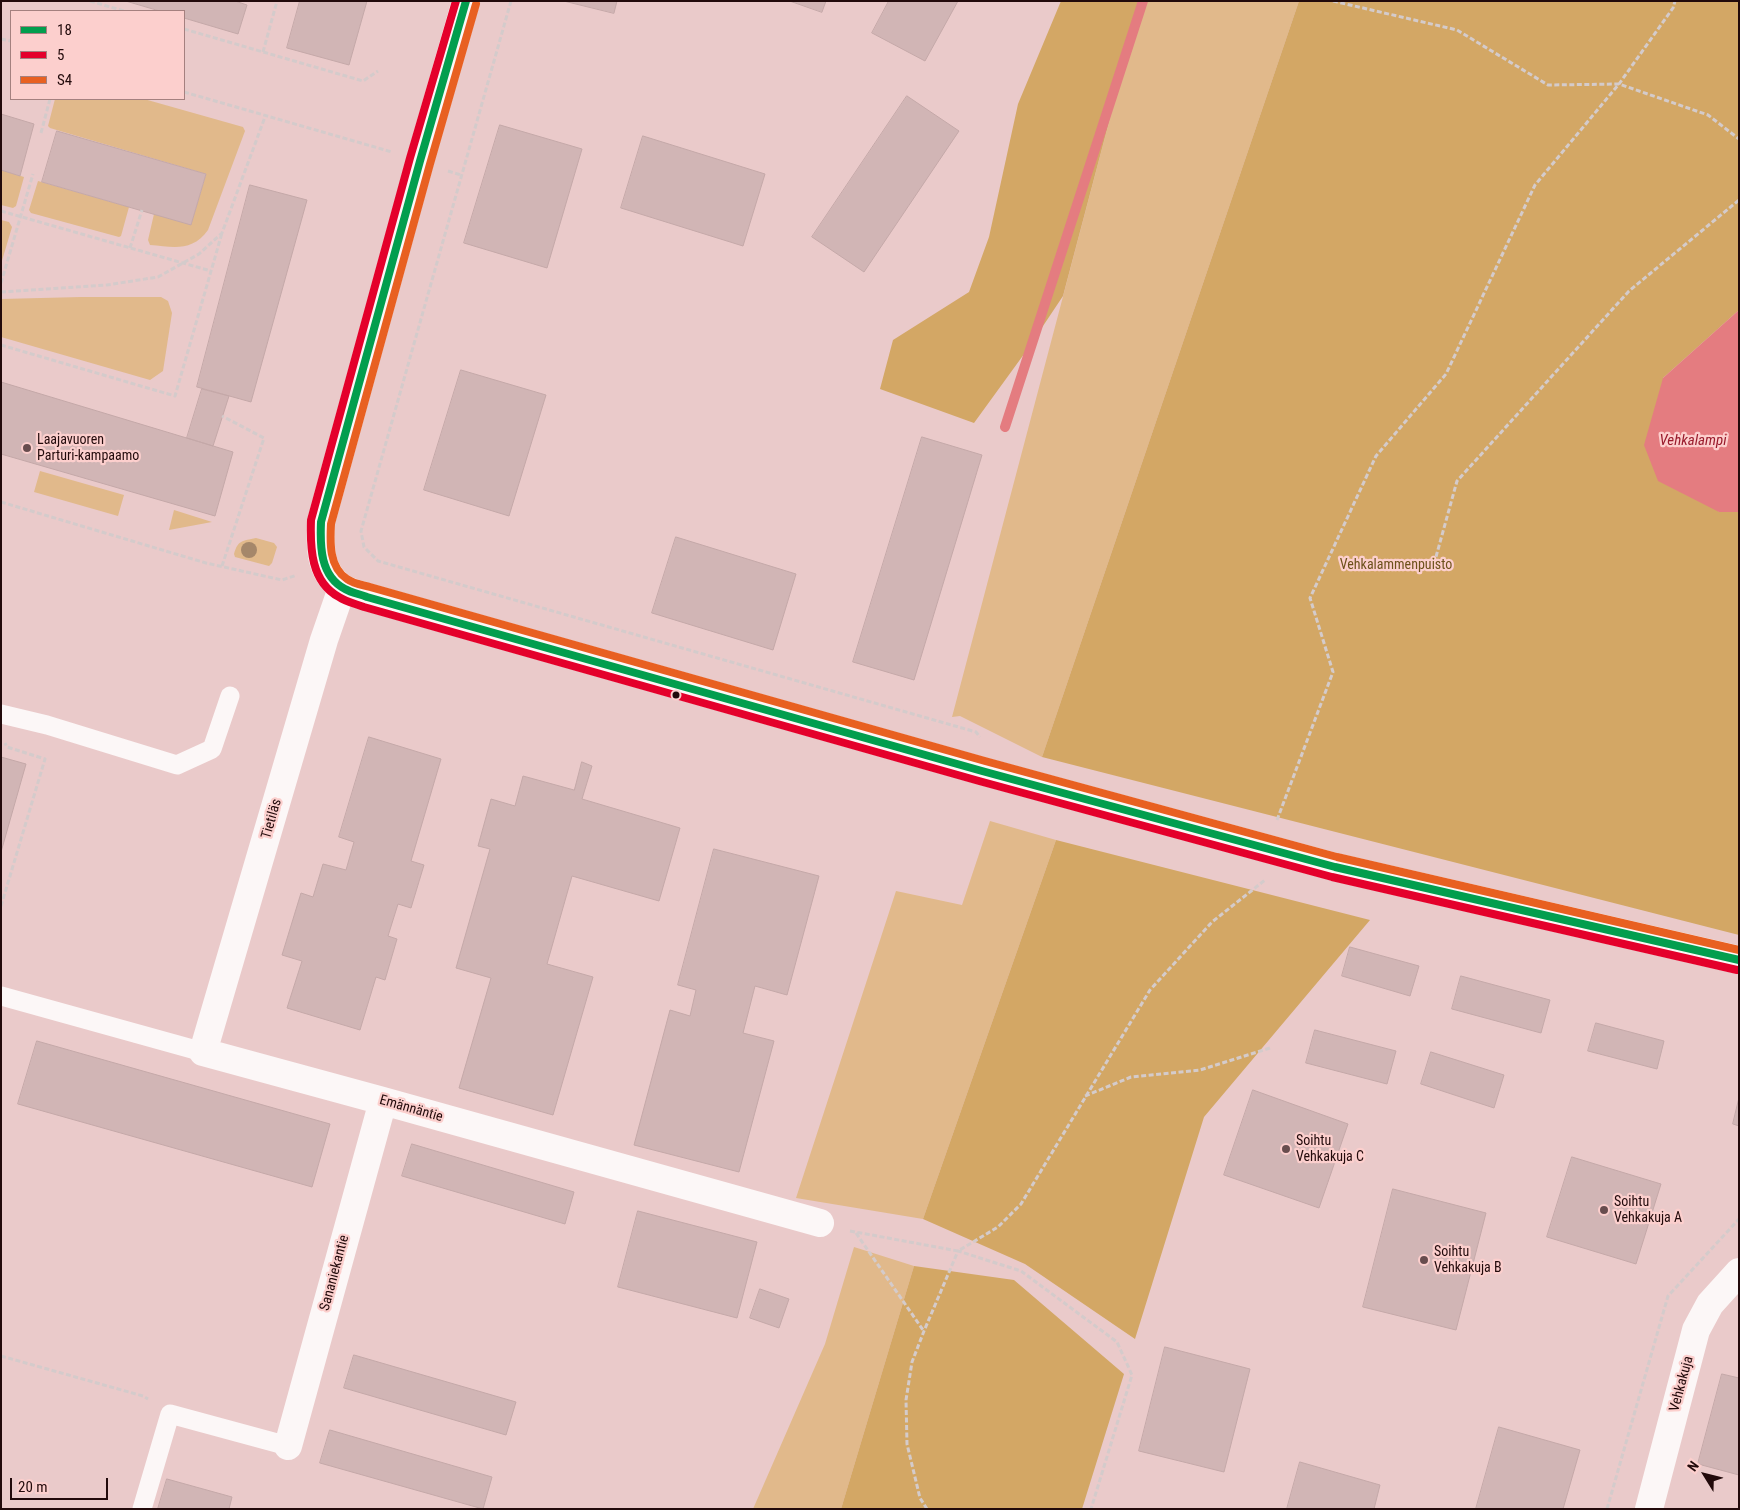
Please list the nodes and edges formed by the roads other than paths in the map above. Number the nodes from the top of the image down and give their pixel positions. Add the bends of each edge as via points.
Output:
1 (466, 1) edge
2 (342, 588) junction
3 (230, 696) dead end
4 (1, 714) edge
5 (1739, 960) edge
6 (1, 996) edge
7 (203, 1052) junction
8 (383, 1101) junction
9 (820, 1223) road end
10 (1739, 1272) edge
11 (288, 1446) joint
12 (142, 1509) edge
13 (1649, 1509) edge

1 - 2 street via 322,522 320,546 324,567
2 - 5 street via 982,771 1267,848
2 - 7 street, Tietiläs
3 - 4 lane via 212,749 177,765
6 - 7 lane, Emännäntie
7 - 8 street, Emännäntie
8 - 9 street, Emännäntie
8 - 11 street, Sananiekantie
10 - 13 street, Vehkakuja via 1710,1304 1696,1330
11 - 12 lane via 170,1414

